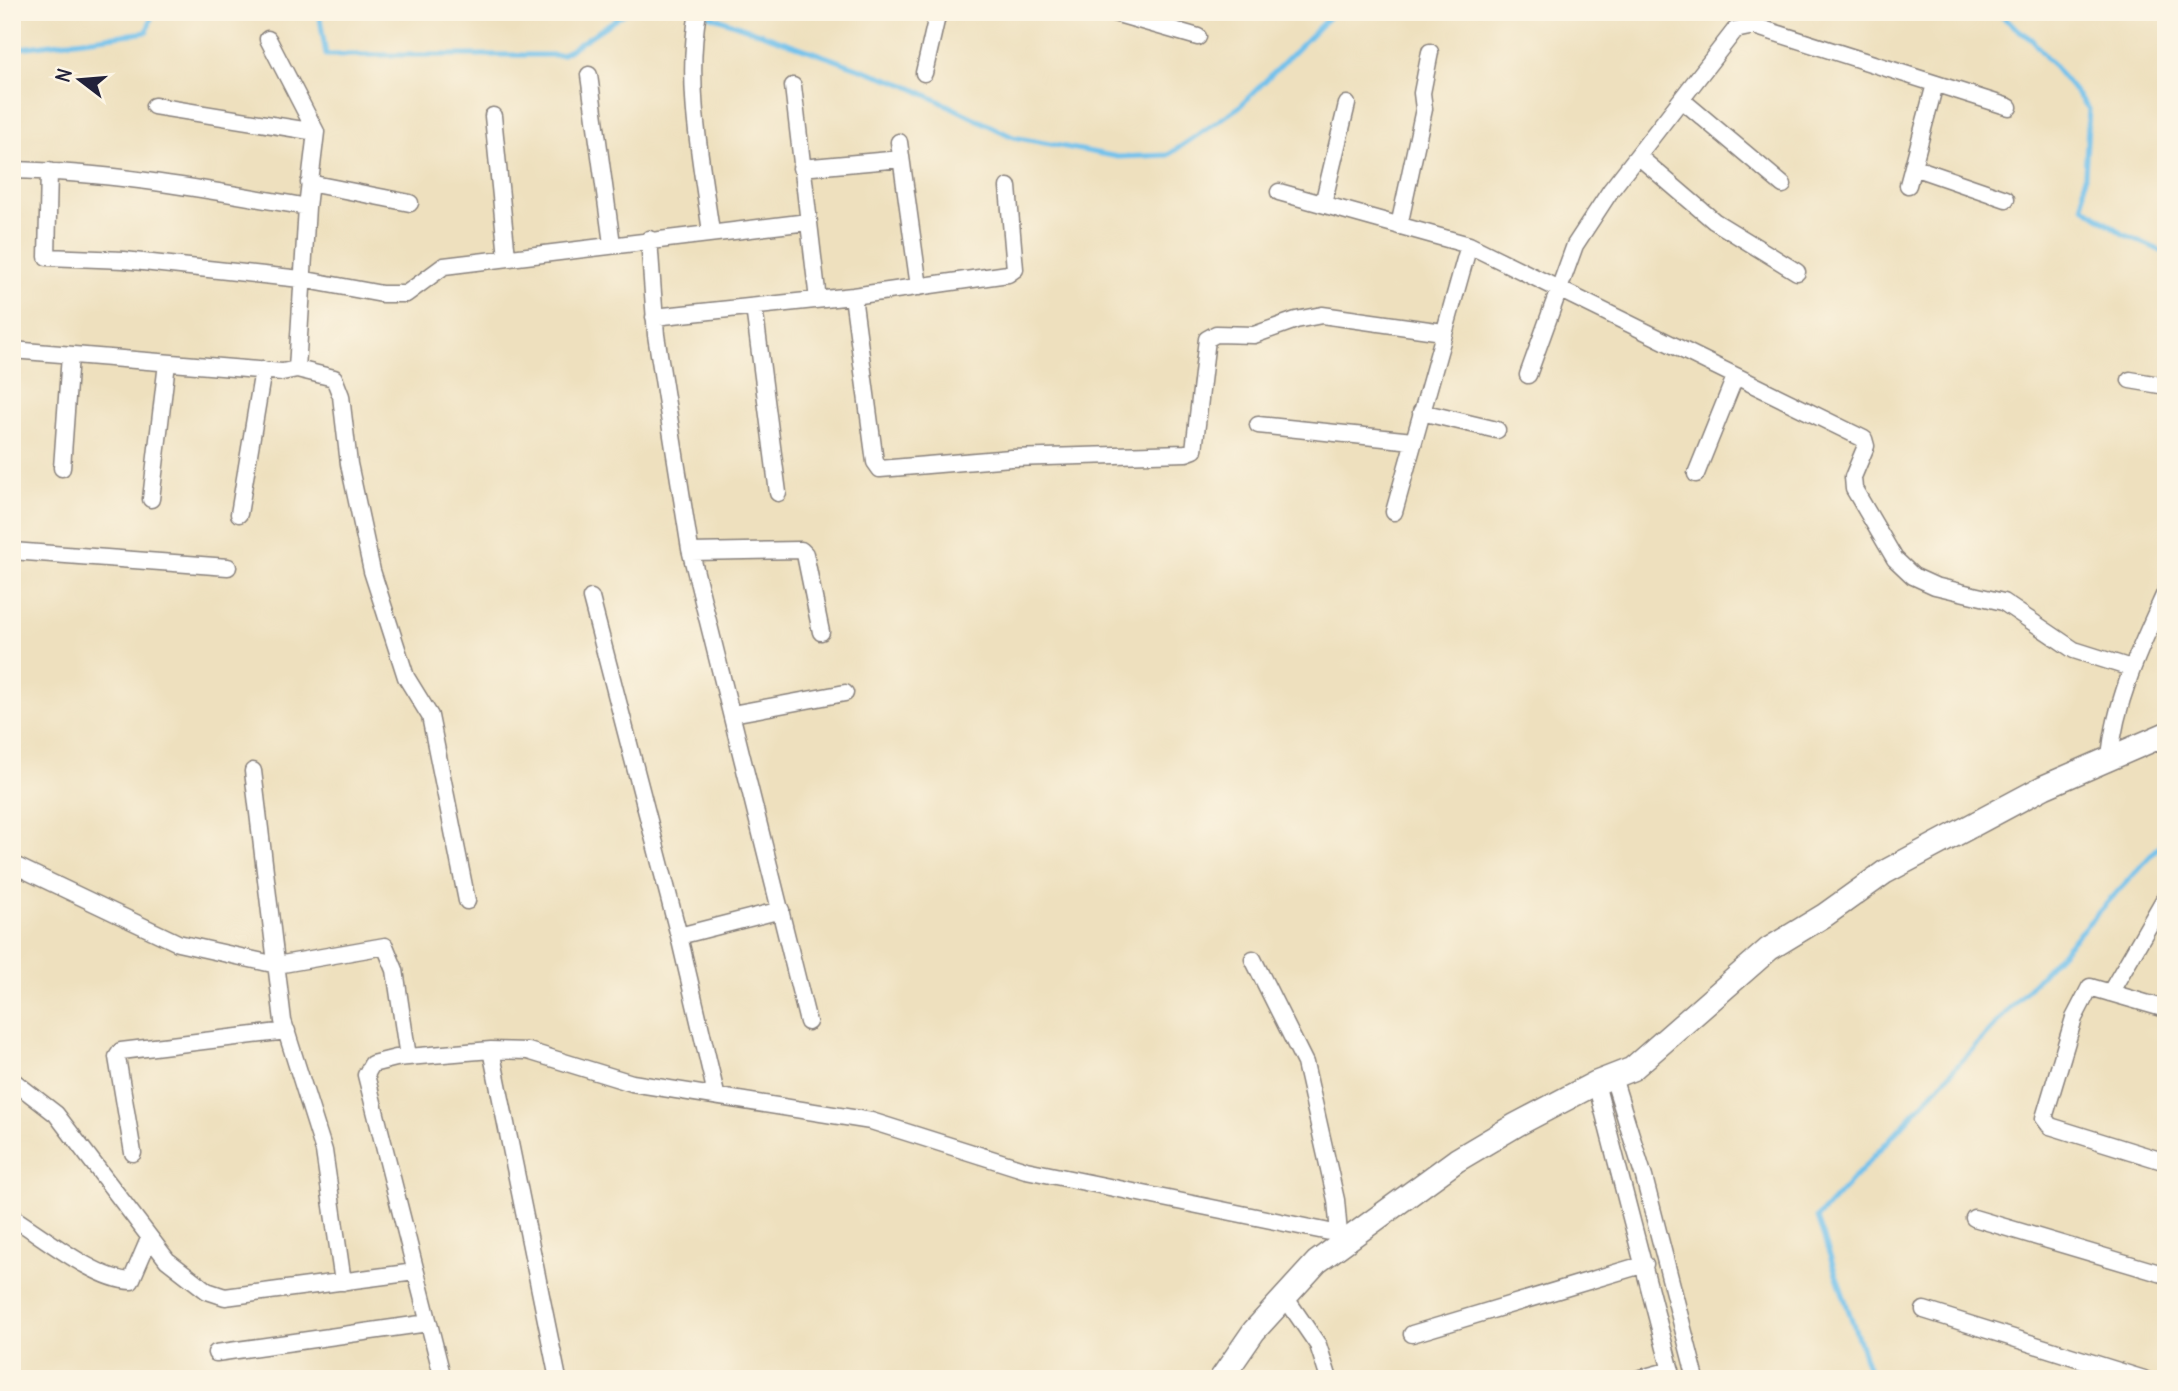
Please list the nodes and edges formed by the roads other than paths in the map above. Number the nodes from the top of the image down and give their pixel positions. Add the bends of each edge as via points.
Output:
1 (698, 12) edge
2 (938, 12) edge
3 (1111, 12) edge
4 (1198, 37) dead end
5 (268, 39) dead end
6 (1430, 52) dead end
7 (924, 74) dead end
8 (589, 75) dead end
9 (1935, 84) junction
10 (793, 86) dead end
11 (1682, 100) junction
12 (1347, 104) dead end
13 (154, 106) dead end
14 (2009, 107) dead end
15 (493, 116) dead end
16 (316, 132) junction
17 (899, 142) dead end
18 (1638, 156) junction
19 (901, 159) junction
20 (802, 167) junction
21 (1913, 167) junction
22 (12, 170) edge
23 (49, 171) junction
24 (309, 183) junction
25 (1783, 185) dead end
26 (1908, 185) dead end
27 (1008, 187) dead end
28 (1279, 192) dead end
29 (2006, 199) dead end
30 (410, 204) dead end
31 (1323, 205) junction
32 (307, 207) junction
33 (808, 222) junction
34 (1399, 226) junction
35 (710, 232) junction
36 (649, 239) junction
37 (612, 244) junction
38 (1469, 245) junction
39 (507, 257) junction
40 (1797, 272) dead end
41 (301, 279) junction
42 (919, 287) junction
43 (1558, 288) junction
44 (853, 296) junction
45 (818, 300) junction
46 (754, 307) junction
47 (654, 317) junction
48 (1443, 332) junction
49 (12, 350) edge
50 (70, 355) junction
51 (167, 363) junction
52 (298, 369) junction
53 (263, 370) junction
54 (1528, 375) dead end
55 (1735, 377) junction
56 (2130, 380) dead end
57 (2166, 386) edge
58 (1421, 412) junction
59 (1258, 425) dead end
60 (1497, 430) dead end
61 (1413, 440) junction
62 (62, 468) dead end
63 (1696, 474) dead end
64 (778, 493) dead end
65 (151, 499) dead end
66 (1394, 512) dead end
67 (239, 514) dead end
68 (12, 551) edge
69 (691, 552) junction
70 (228, 567) dead end
71 (2166, 591) edge
72 (591, 598) dead end
73 (821, 632) dead end
74 (2131, 668) junction
75 (845, 693) dead end
76 (732, 714) junction
77 (2166, 734) edge
78 (2110, 758) junction
79 (253, 771) dead end
80 (12, 864) edge
81 (467, 901) dead end
82 (2165, 901) edge
83 (781, 910) junction
84 (679, 936) junction
85 (1253, 959) dead end
86 (278, 965) junction
87 (2110, 993) junction
88 (2166, 1009) edge
89 (808, 1022) dead end
90 (287, 1031) junction
91 (491, 1050) junction
92 (408, 1057) junction
93 (12, 1080) edge
94 (1604, 1080) junction
95 (716, 1094) junction
96 (133, 1153) dead end
97 (2166, 1162) edge
98 (12, 1217) edge
99 (1974, 1218) dead end
100 (1344, 1235) junction
101 (149, 1240) junction
102 (1645, 1264) junction
103 (415, 1272) junction
104 (2166, 1275) edge
105 (343, 1282) junction
106 (1285, 1297) junction
107 (1924, 1310) dead end
108 (428, 1323) junction
109 (1412, 1334) dead end
110 (216, 1353) dead end
111 (1672, 1374) edge
112 (443, 1379) edge
113 (558, 1379) edge
114 (1221, 1379) edge
115 (1329, 1379) edge
116 (1638, 1379) edge
117 (1696, 1379) edge
118 (2144, 1379) edge

1 - 35 street via 692,49
2 - 7 street
3 - 4 street
5 - 16 street
6 - 34 street via 1422,93 1424,109
8 - 37 street
9 - 11 street via 1754,26 1735,30
9 - 14 street
9 - 21 street
10 - 20 street
11 - 18 street
11 - 25 street
12 - 31 street
13 - 16 street
15 - 39 street
16 - 24 street
17 - 19 street
18 - 40 street via 1714,221
18 - 43 street via 1575,245
19 - 20 street
19 - 42 street
20 - 33 street
21 - 26 street
21 - 29 street
22 - 23 street
23 - 32 street via 148,179
23 - 41 street via 47,257
24 - 30 street
24 - 32 street
27 - 42 street via 1015,269 1008,274
28 - 31 street
31 - 34 street
32 - 41 street
33 - 35 street
33 - 45 street
34 - 38 street
35 - 36 street
36 - 37 street
36 - 47 street
37 - 39 street
38 - 43 street
38 - 48 street
39 - 41 street via 444,266 407,295
41 - 52 street
42 - 44 street
43 - 54 street
43 - 55 street
44 - 45 street
44 - 48 street via 875,462 880,469 1011,458 1186,453 1194,450 1207,339 1216,334 1254,335 1322,315
45 - 46 street
46 - 47 street
46 - 64 street
47 - 69 street
48 - 58 street
49 - 50 street
50 - 51 street
50 - 62 street
51 - 53 street
51 - 65 street
52 - 53 street
52 - 81 street via 334,379 341,396 349,464 372,571 406,677 430,716
53 - 67 street
55 - 63 street
55 - 74 street via 1864,439 1854,489 1895,559 1913,576 1935,586 2003,602 2074,650
56 - 57 street
58 - 60 street
58 - 61 street
59 - 61 street
61 - 66 street
68 - 70 street
69 - 73 street via 800,550 806,554
69 - 76 street
71 - 74 street
72 - 84 street
74 - 78 street via 2111,738
75 - 76 street
76 - 83 street
77 - 78 main road
78 - 94 main road via 2013,803 1885,872 1769,949 1632,1069
79 - 86 street
80 - 86 street via 178,943
82 - 87 street
83 - 84 street
83 - 89 street
84 - 95 street
85 - 100 street via 1305,1063
86 - 90 street
86 - 92 street via 384,946 395,971
87 - 88 street
87 - 97 street via 2090,987 2085,992 2044,1118 2050,1126
90 - 96 street via 121,1051 117,1057
90 - 105 street via 324,1151
91 - 92 street
91 - 95 street via 528,1051 632,1083
91 - 113 street
92 - 103 street via 372,1064 366,1075
93 - 101 street via 56,1114
94 - 100 main road via 1457,1160
94 - 102 street
94 - 117 street via 1644,1177
95 - 100 street via 871,1121 1026,1170
98 - 101 street via 122,1281 131,1281
99 - 104 street
100 - 106 main road
101 - 105 street via 179,1271 225,1297
102 - 109 street
102 - 111 street
103 - 105 street
103 - 108 street
106 - 114 main road via 1254,1331
106 - 115 street via 1318,1345
107 - 118 street
108 - 110 street
108 - 112 street
111 - 116 street

